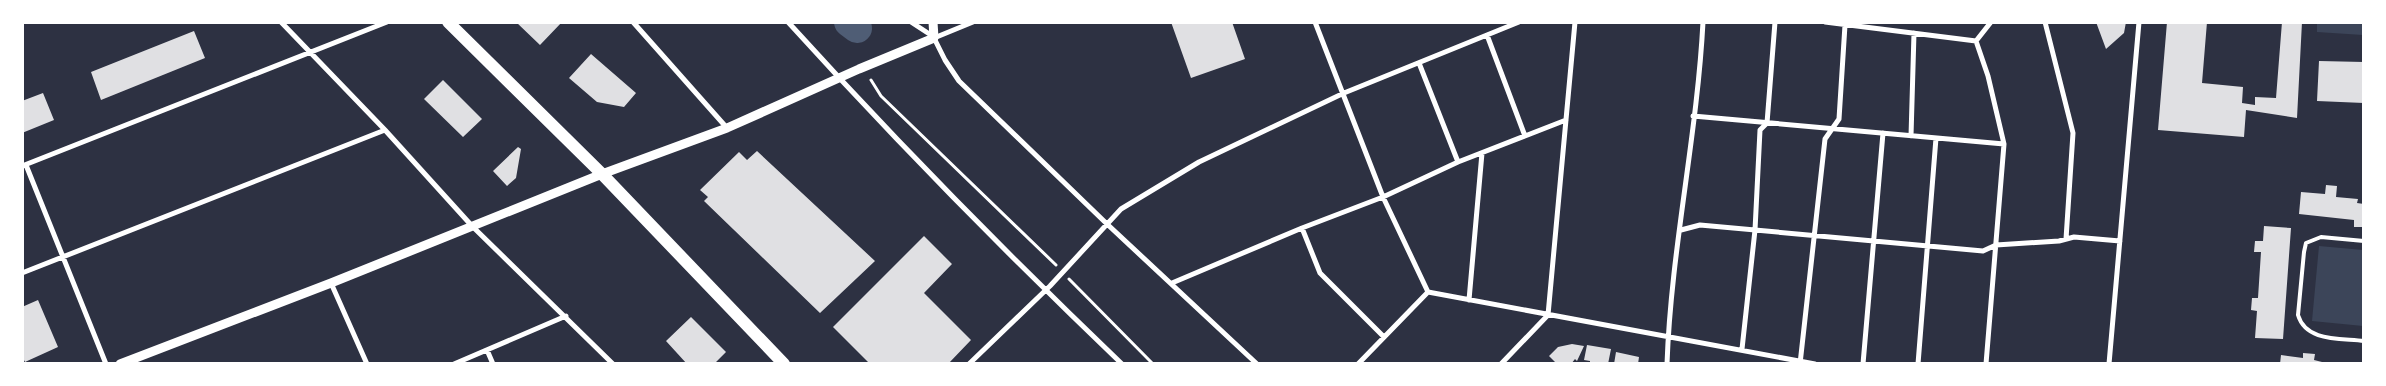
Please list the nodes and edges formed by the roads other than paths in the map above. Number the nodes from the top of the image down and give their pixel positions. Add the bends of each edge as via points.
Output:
1 (281, 22) edge
2 (387, 22) edge
3 (448, 22) edge
4 (633, 22) edge
5 (788, 22) edge
6 (910, 22) edge
7 (933, 22) edge
8 (973, 22) edge
9 (1315, 22) edge
10 (1519, 22) edge
11 (1575, 22) edge
12 (1703, 22) edge
13 (1775, 22) edge
14 (1824, 22) edge
15 (1991, 22) edge
16 (2045, 22) edge
17 (2140, 22) edge
18 (1845, 25) junction
19 (1914, 33) junction
20 (1487, 35) junction
21 (934, 38) junction
22 (1976, 41) junction
23 (310, 52) junction
24 (1419, 63) junction
25 (839, 79) junction
26 (1344, 92) junction
27 (1693, 116) junction
28 (1566, 120) junction
29 (1767, 123) junction
30 (727, 128) junction
31 (1830, 129) junction
32 (385, 130) junction
33 (1883, 134) junction
34 (1525, 136) junction
35 (1910, 136) junction
36 (1936, 138) junction
37 (2004, 144) junction
38 (1482, 153) junction
39 (1458, 162) junction
40 (24, 166) edge
41 (602, 174) junction
42 (1383, 196) junction
43 (472, 226) junction
44 (1106, 226) junction
45 (1302, 228) junction
46 (1681, 230) junction
47 (1755, 230) junction
48 (1815, 236) junction
49 (2066, 239) junction
50 (1874, 241) junction
51 (2120, 241) junction
52 (2364, 241) edge
53 (1996, 245) junction
54 (1928, 246) junction
55 (62, 257) junction
56 (22, 273) edge
57 (331, 283) junction
58 (1172, 283) junction
59 (1045, 290) junction
60 (1428, 292) junction
61 (1469, 300) junction
62 (1548, 315) junction
63 (566, 316) junction
64 (1668, 334) junction
65 (1384, 337) junction
66 (2364, 341) edge
67 (1742, 349) junction
68 (487, 350) junction
69 (975, 358) junction
70 (1800, 362) edge
71 (106, 364) edge
72 (120, 364) edge
73 (367, 364) edge
74 (454, 364) edge
75 (492, 364) edge
76 (613, 364) edge
77 (784, 364) edge
78 (969, 364) edge
79 (980, 364) edge
80 (1122, 364) edge
81 (1257, 364) edge
82 (1358, 364) edge
83 (1502, 364) edge
84 (1667, 364) edge
85 (1815, 364) edge
86 (1863, 364) edge
87 (1918, 364) edge
88 (1986, 364) edge
89 (2109, 364) edge

1 - 23 street
2 - 23 street
3 - 41 main road
4 - 30 street
5 - 25 street
6 - 21 street
7 - 21 street
8 - 21 street
9 - 26 street
10 - 20 street
11 - 28 street
12 - 27 street
13 - 29 street
14 - 18 street
15 - 22 street
16 - 49 street via 2073,134
17 - 51 street
18 - 19 street
18 - 31 street via 1839,119
19 - 22 street
19 - 35 street
20 - 24 street
20 - 34 street
21 - 25 street
21 - 44 street via 960,81
22 - 37 street
23 - 32 street
23 - 40 street
24 - 26 street
24 - 39 street
25 - 30 street
25 - 59 street
26 - 42 street
26 - 44 street via 1200,162 1121,209
27 - 29 street
27 - 46 street
28 - 34 street
28 - 62 street
29 - 31 street
29 - 47 street via 1760,130
30 - 41 street
31 - 33 street
31 - 48 street via 1825,138
32 - 43 street
32 - 55 street
33 - 35 street
33 - 50 street
34 - 38 street
35 - 36 street
36 - 37 street
36 - 54 street
37 - 53 street
38 - 39 street
38 - 61 street
39 - 42 street
40 - 55 street
41 - 43 street
41 - 77 main road
42 - 45 street
42 - 60 street
43 - 57 street
43 - 63 street
44 - 58 street
44 - 59 street
45 - 58 street
45 - 65 street via 1320,273
46 - 47 street via 1700,225
46 - 64 street via 1671,283
47 - 48 street
47 - 67 street
48 - 50 street
48 - 70 street
49 - 51 street
49 - 53 street
50 - 54 street
50 - 86 street
51 - 89 street
52 - 66 lane via 2321,238 2306,243 2298,315 2308,332
53 - 54 street via 1984,251
53 - 88 street
54 - 87 street
55 - 56 street
55 - 71 street
57 - 72 street
57 - 73 street
58 - 81 street
59 - 69 street
59 - 80 street
60 - 61 street
60 - 65 street
61 - 62 street
62 - 64 street
62 - 83 street
63 - 68 street
63 - 76 street
64 - 67 street
64 - 84 street
65 - 82 street
67 - 70 street
68 - 74 street
68 - 75 street
69 - 78 street
69 - 79 street
70 - 85 street

